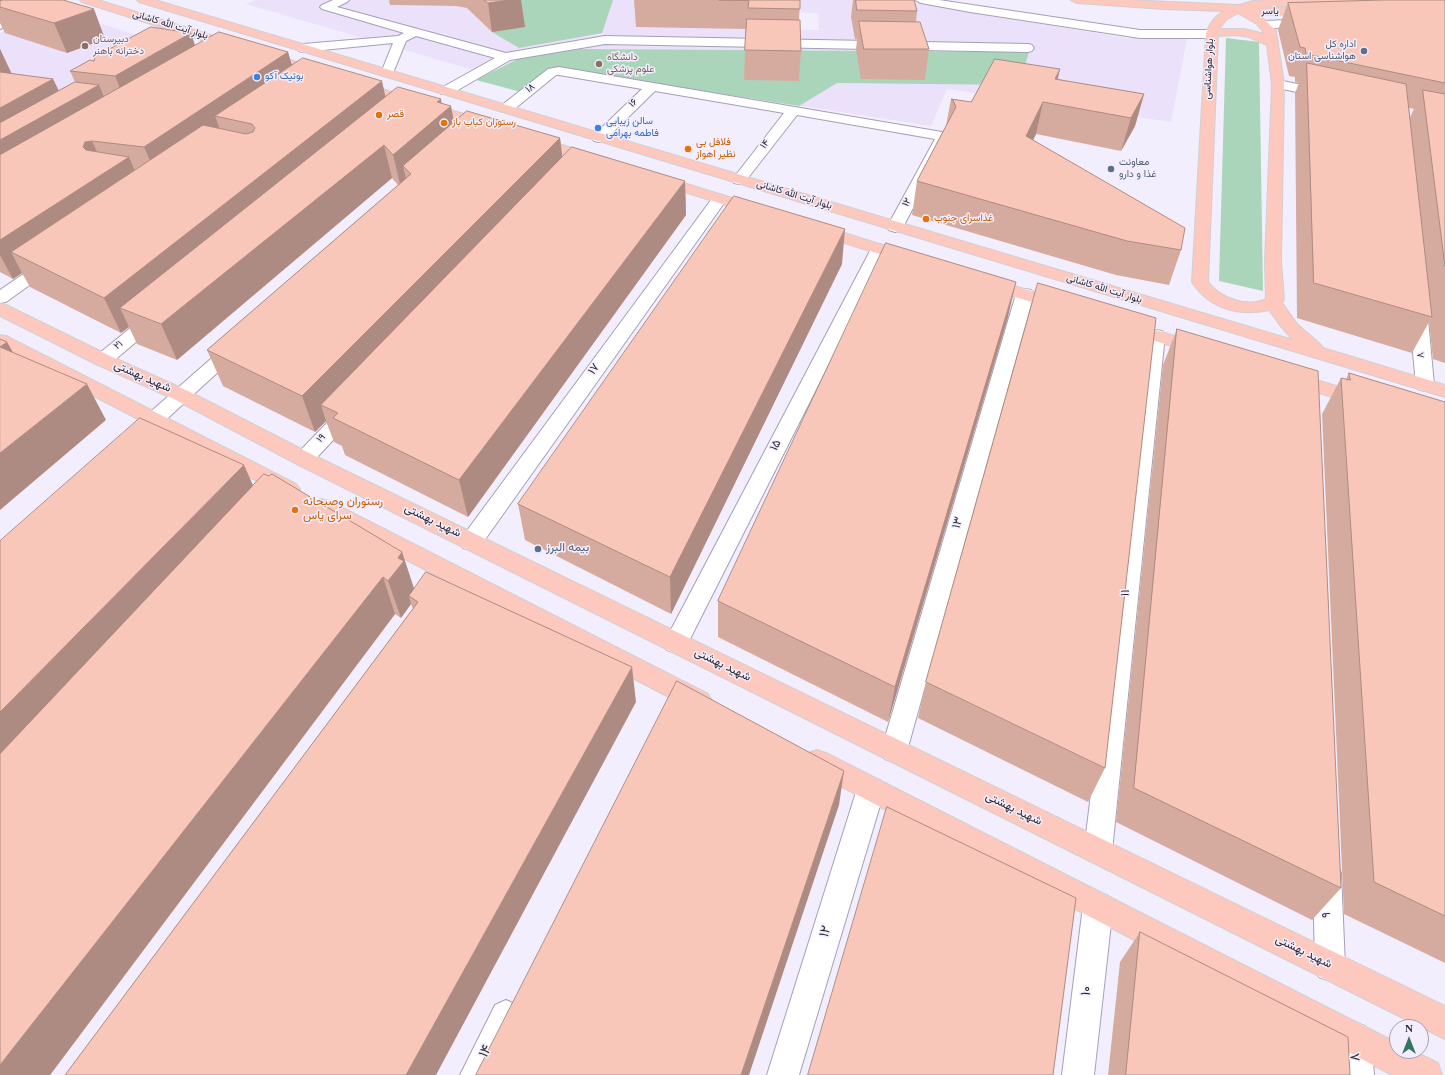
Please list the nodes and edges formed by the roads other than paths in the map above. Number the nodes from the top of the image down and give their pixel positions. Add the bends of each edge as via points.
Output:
1 (53, 0) edge
2 (86, 0) edge
3 (143, 0) edge
4 (343, 0) edge
5 (921, 0) edge
6 (1077, 0) edge
7 (1375, 0) edge
8 (1240, 8) junction
9 (1384, 9) edge
10 (1319, 23) edge
11 (0, 25) edge
12 (1264, 25) junction
13 (415, 32) junction
14 (1212, 34) junction
15 (401, 39) junction
16 (1273, 43) junction
17 (239, 48) junction
18 (303, 48) junction
19 (1028, 48) dead end
20 (225, 56) edge
21 (506, 57) junction
22 (387, 73) junction
23 (322, 74) junction
24 (309, 83) edge
25 (1278, 84) junction
26 (652, 87) junction
27 (446, 91) junction
28 (1339, 97) edge
29 (507, 108) junction
30 (793, 111) junction
31 (504, 132) edge
32 (519, 136) edge
33 (599, 138) junction
34 (609, 164) edge
35 (646, 176) edge
36 (739, 180) junction
37 (719, 199) junction
38 (772, 215) edge
39 (803, 225) edge
40 (895, 227) junction
41 (879, 249) junction
42 (64, 253) edge
43 (923, 262) edge
44 (974, 278) edge
45 (1203, 288) junction
46 (1416, 291) edge
47 (1025, 294) junction
48 (0, 298) edge
49 (1273, 303) junction
50 (170, 304) edge
51 (1166, 308) junction
52 (0, 309) edge
53 (1076, 310) edge
54 (1112, 322) edge
55 (1156, 336) junction
56 (246, 337) edge
57 (0, 340) edge
58 (1215, 354) edge
59 (1321, 354) junction
60 (103, 360) junction
61 (1274, 372) edge
62 (1310, 384) junction
63 (1425, 385) junction
64 (1445, 391) edge
65 (181, 395) junction
66 (364, 395) edge
67 (1378, 405) edge
68 (1311, 408) edge
69 (154, 419) junction
70 (124, 446) edge
71 (304, 459) junction
72 (471, 542) junction
73 (676, 643) junction
74 (717, 710) edge
75 (794, 750) edge
76 (894, 751) junction
77 (871, 789) junction
78 (1098, 851) junction
79 (1326, 854) edge
80 (1098, 906) junction
81 (1330, 966) junction
82 (519, 991) edge
83 (1445, 1023) edge
84 (1355, 1038) junction
85 (476, 1075) edge
86 (783, 1075) edge
87 (1078, 1075) edge
88 (1358, 1075) edge
89 (1426, 1075) edge

1 - 11 street
2 - 17 main road, بلوار آیت الله کاشانی
3 - 18 main road, بلوار آیت الله کاشانی
4 - 13 street via 326,7
5 - 14 street via 1140,34
6 - 8 main road, یاسر
7 - 8 main road, یاسر via 1253,4
8 - 9 main road, یاسر via 1259,12
8 - 12 main road
8 - 14 main road, بلوار هواشناسی via 1226,13 1213,27
10 - 12 street, یاسر
12 - 16 main road via 1270,31
13 - 15 street
13 - 21 street
14 - 16 main road via 1238,31 1256,34
14 - 45 main road, بلوار هواشناسی via 1200,282
15 - 18 street
15 - 22 street
16 - 25 main road
17 - 20 street
17 - 23 main road, بلوار آیت الله کاشانی
18 - 22 main road, بلوار آیت الله کاشانی
19 - 21 street via 605,40
21 - 27 street
22 - 27 main road, بلوار آیت الله کاشانی
23 - 24 street
23 - 31 main road, بلوار آیت الله کاشانی via 406,108 476,130
25 - 28 street
25 - 49 main road
26 - 29 street, ۱۸ via 555,71
26 - 30 street
26 - 33 street, ۱۶
27 - 29 main road, بلوار آیت الله کاشانی
29 - 33 main road, بلوار آیت الله کاشانی
30 - 36 street, ۱۴
30 - 40 street, ۱۲ via 942,136
32 - 34 main road via 581,163
33 - 36 main road, بلوار آیت الله کاشانی
35 - 37 main road
36 - 40 main road, بلوار آیت الله کاشانی
37 - 38 main road
37 - 72 street, ۱۷
39 - 41 main road
40 - 51 main road, بلوار آیت الله کاشانی
41 - 43 main road
41 - 73 street, ۱۵
42 - 48 street
44 - 47 main road
45 - 49 main road via 1217,298 1235,304 1257,307
45 - 51 main road via 1203,295 1192,302
46 - 63 street, ۸
47 - 53 main road
47 - 76 street, ۱۳
49 - 59 main road via 1295,333
50 - 60 street, ۲۱
51 - 59 main road, بلوار آیت الله کاشانی
52 - 60 main road, شهید بهشتی
54 - 55 main road
55 - 58 main road
55 - 78 street, ۱۱
56 - 65 street
57 - 69 main road
59 - 63 main road, بلوار آیت الله کاشانی
60 - 65 main road, شهید بهشتی
61 - 62 main road
62 - 67 main road
62 - 68 street
63 - 64 main road, بلوار آیت الله کاشانی
65 - 69 street
65 - 71 main road, شهید بهشتی
66 - 71 street, ۱۹
69 - 70 street
69 - 74 main road via 278,496 442,582 670,699
71 - 72 main road, شهید بهشتی
72 - 73 main road, شهید بهشتی
73 - 76 main road, شهید بهشتی
75 - 77 main road
76 - 78 main road, شهید بهشتی
77 - 80 main road
77 - 86 street, ۱۲
78 - 81 main road, شهید بهشتی
79 - 81 street, ۹
80 - 84 main road
80 - 87 street, ۱۰
81 - 83 main road, شهید بهشتی
82 - 85 street, ۱۴
84 - 88 street, ۸
84 - 89 main road

